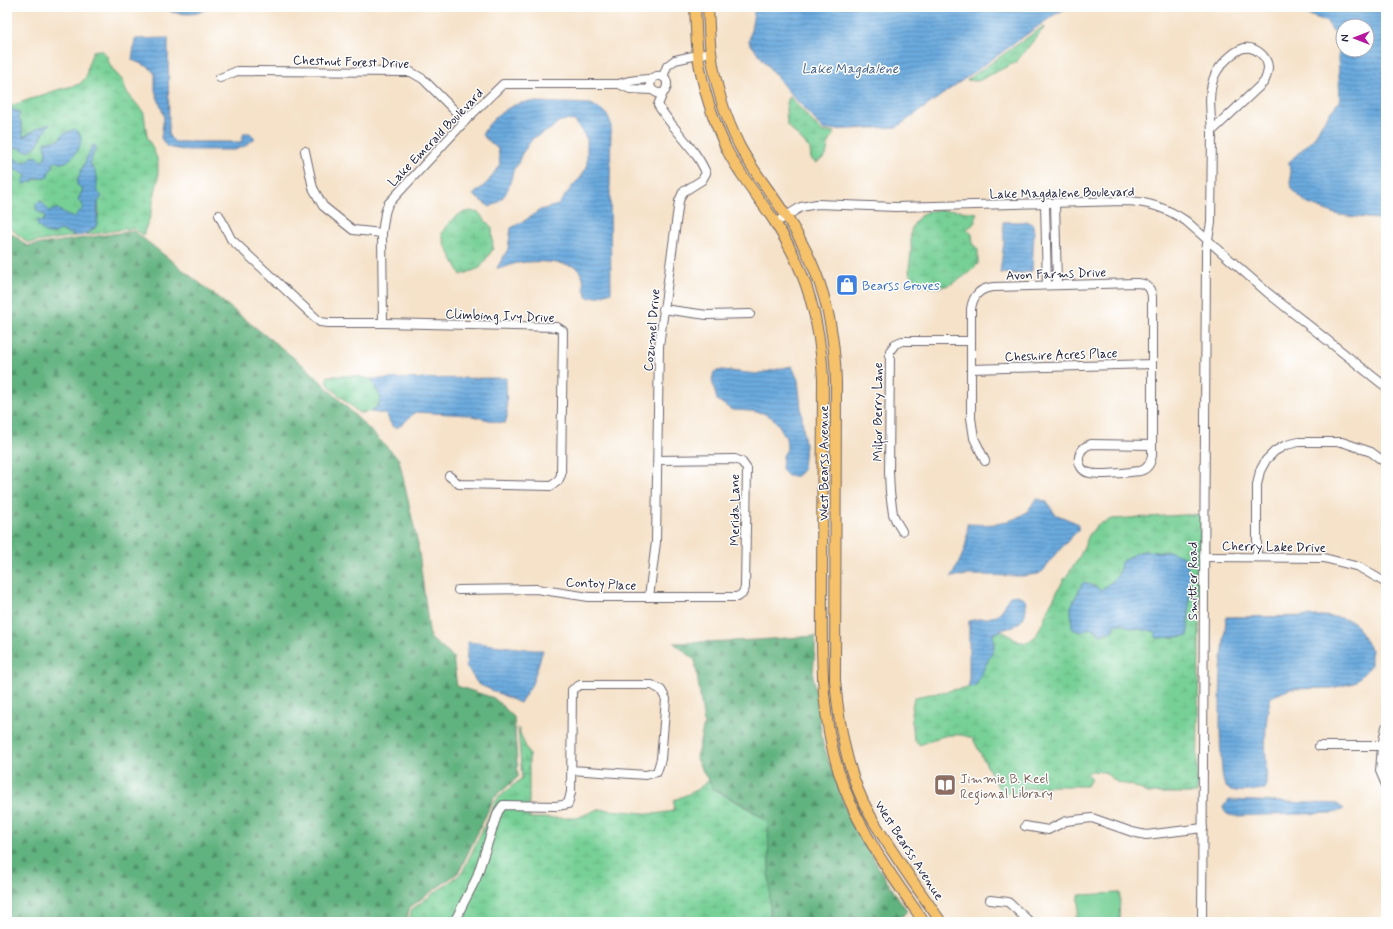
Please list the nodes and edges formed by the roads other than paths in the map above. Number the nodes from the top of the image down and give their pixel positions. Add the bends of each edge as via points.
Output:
1 (696, 7) edge
2 (708, 7) edge
3 (711, 52) junction
4 (698, 55) junction
5 (663, 77) junction
6 (220, 78) dead end
7 (652, 79) junction
8 (619, 84) junction
9 (652, 90) junction
10 (663, 93) junction
11 (465, 121) junction
12 (1212, 131) junction
13 (306, 150) dead end
14 (1045, 203) junction
15 (1055, 203) junction
16 (219, 214) dead end
17 (786, 216) junction
18 (775, 223) junction
19 (382, 233) junction
20 (1208, 240) junction
21 (1046, 252) junction
22 (1056, 252) junction
23 (1047, 285) junction
24 (1057, 285) junction
25 (663, 309) junction
26 (750, 314) dead end
27 (383, 323) junction
28 (971, 340) junction
29 (1152, 364) junction
30 (971, 369) junction
31 (1386, 388) edge
32 (1152, 445) junction
33 (658, 460) junction
34 (985, 461) dead end
35 (1386, 463) edge
36 (449, 476) dead end
37 (902, 532) dead end
38 (1204, 557) junction
39 (1257, 557) junction
40 (1386, 583) edge
41 (458, 590) dead end
42 (742, 594) joint
43 (649, 597) junction
44 (1386, 727) edge
45 (1319, 746) dead end
46 (1382, 746) junction
47 (571, 770) junction
48 (1386, 785) edge
49 (859, 822) junction
50 (1025, 826) dead end
51 (1203, 828) junction
52 (906, 871) junction
53 (990, 900) dead end
54 (454, 922) edge
55 (924, 922) edge
56 (941, 922) edge
57 (1030, 922) edge
58 (1202, 922) edge

1 - 4 main road, West Bearss Avenue
2 - 3 main road, West Bearss Avenue
3 - 4 street
3 - 17 main road, West Bearss Avenue via 716,81 736,137 746,158
4 - 5 street via 675,60 666,66
4 - 18 main road, West Bearss Avenue via 706,95 727,149
5 - 7 street
5 - 10 street via 668,86
6 - 11 street, Chestnut Forest Drive via 237,71 411,72 423,79
7 - 8 street, Lake Emerald Boulevard via 630,80
7 - 9 street
8 - 9 street, Lake Emerald Boulevard via 630,89
8 - 11 street, Lake Emerald Boulevard via 503,84
9 - 10 street via 657,94
10 - 25 street, Cozumel Drive via 658,105 702,162 706,173 702,180 683,192 679,201
11 - 19 street, Lake Emerald Boulevard via 388,204 384,213
12 - 12 street, Smitter Road via 1211,97 1214,76 1235,52 1244,48 1254,49 1266,60 1268,68 1264,82
12 - 20 street, Smitter Road via 1211,223
13 - 19 street via 313,188 323,206 353,230
14 - 15 street, Lake Magdalene Boulevard
14 - 17 street, Lake Magdalene Boulevard via 896,207 817,204 801,208
14 - 21 street
15 - 20 street, Lake Magdalene Boulevard via 1143,203 1178,215
15 - 22 street
16 - 27 street, Climbing Ivy Drive via 231,240 320,322
17 - 18 street, Lake Magdalene Boulevard
17 - 52 main road, West Bearss Avenue via 808,253 818,279 830,316 834,348 835,680 841,730 852,772 870,815
18 - 49 main road, West Bearss Avenue via 804,278 820,340 823,378 823,691 835,760
19 - 27 street, Lake Emerald Boulevard
20 - 31 street, Lake Magdalene Boulevard via 1269,294
20 - 38 street, Smitter Road
21 - 22 street
21 - 23 street
22 - 24 street
23 - 24 street, Avon Farms Drive
23 - 28 street, Avon Farms Drive via 994,287 980,291 972,303
24 - 29 street, Avon Farms Drive via 1136,283 1147,286 1152,297
25 - 26 street via 707,315
25 - 33 street, Cozumel Drive via 659,346
27 - 36 street, Climbing Ivy Drive via 557,327 563,331 561,475 558,481 551,486 459,484
28 - 30 street, Avon Farms Drive
28 - 37 street, Milfor Berry Lane via 902,341 895,344 890,351 890,492 893,514
29 - 30 street, Cheshire Acres Place
29 - 32 street, Avon Farms Drive
30 - 34 street, Avon Farms Drive via 972,430
32 - 32 street, Avon Farms Drive via 1091,444 1083,449 1079,463 1090,474 1140,471 1146,469 1150,463
33 - 42 street, Merida Lane via 735,459 742,462 747,469 745,588
33 - 43 street, Cozumel Drive via 656,542
35 - 39 street via 1371,452 1342,442 1299,442 1275,451 1260,471 1257,485
38 - 39 street, Cherry Lake Drive
38 - 51 street, Smitter Road
39 - 40 street, Cherry Lake Drive via 1324,558 1359,566
41 - 43 street, Contoy Place via 536,589 588,597
42 - 43 street, Contoy Place via 737,597
44 - 46 street
45 - 46 street
46 - 48 street via 1380,771
47 - 47 street via 572,690 580,685 652,685 661,690 666,699 661,758 657,772 646,775
47 - 54 street via 568,804 503,805 498,812 476,879
49 - 52 main road via 867,828 893,868
49 - 55 main road, West Bearss Avenue
50 - 51 street via 1048,830 1066,821 1092,818 1146,835
51 - 58 street, Smitter Road
52 - 56 main road, West Bearss Avenue
53 - 57 street via 1008,902

